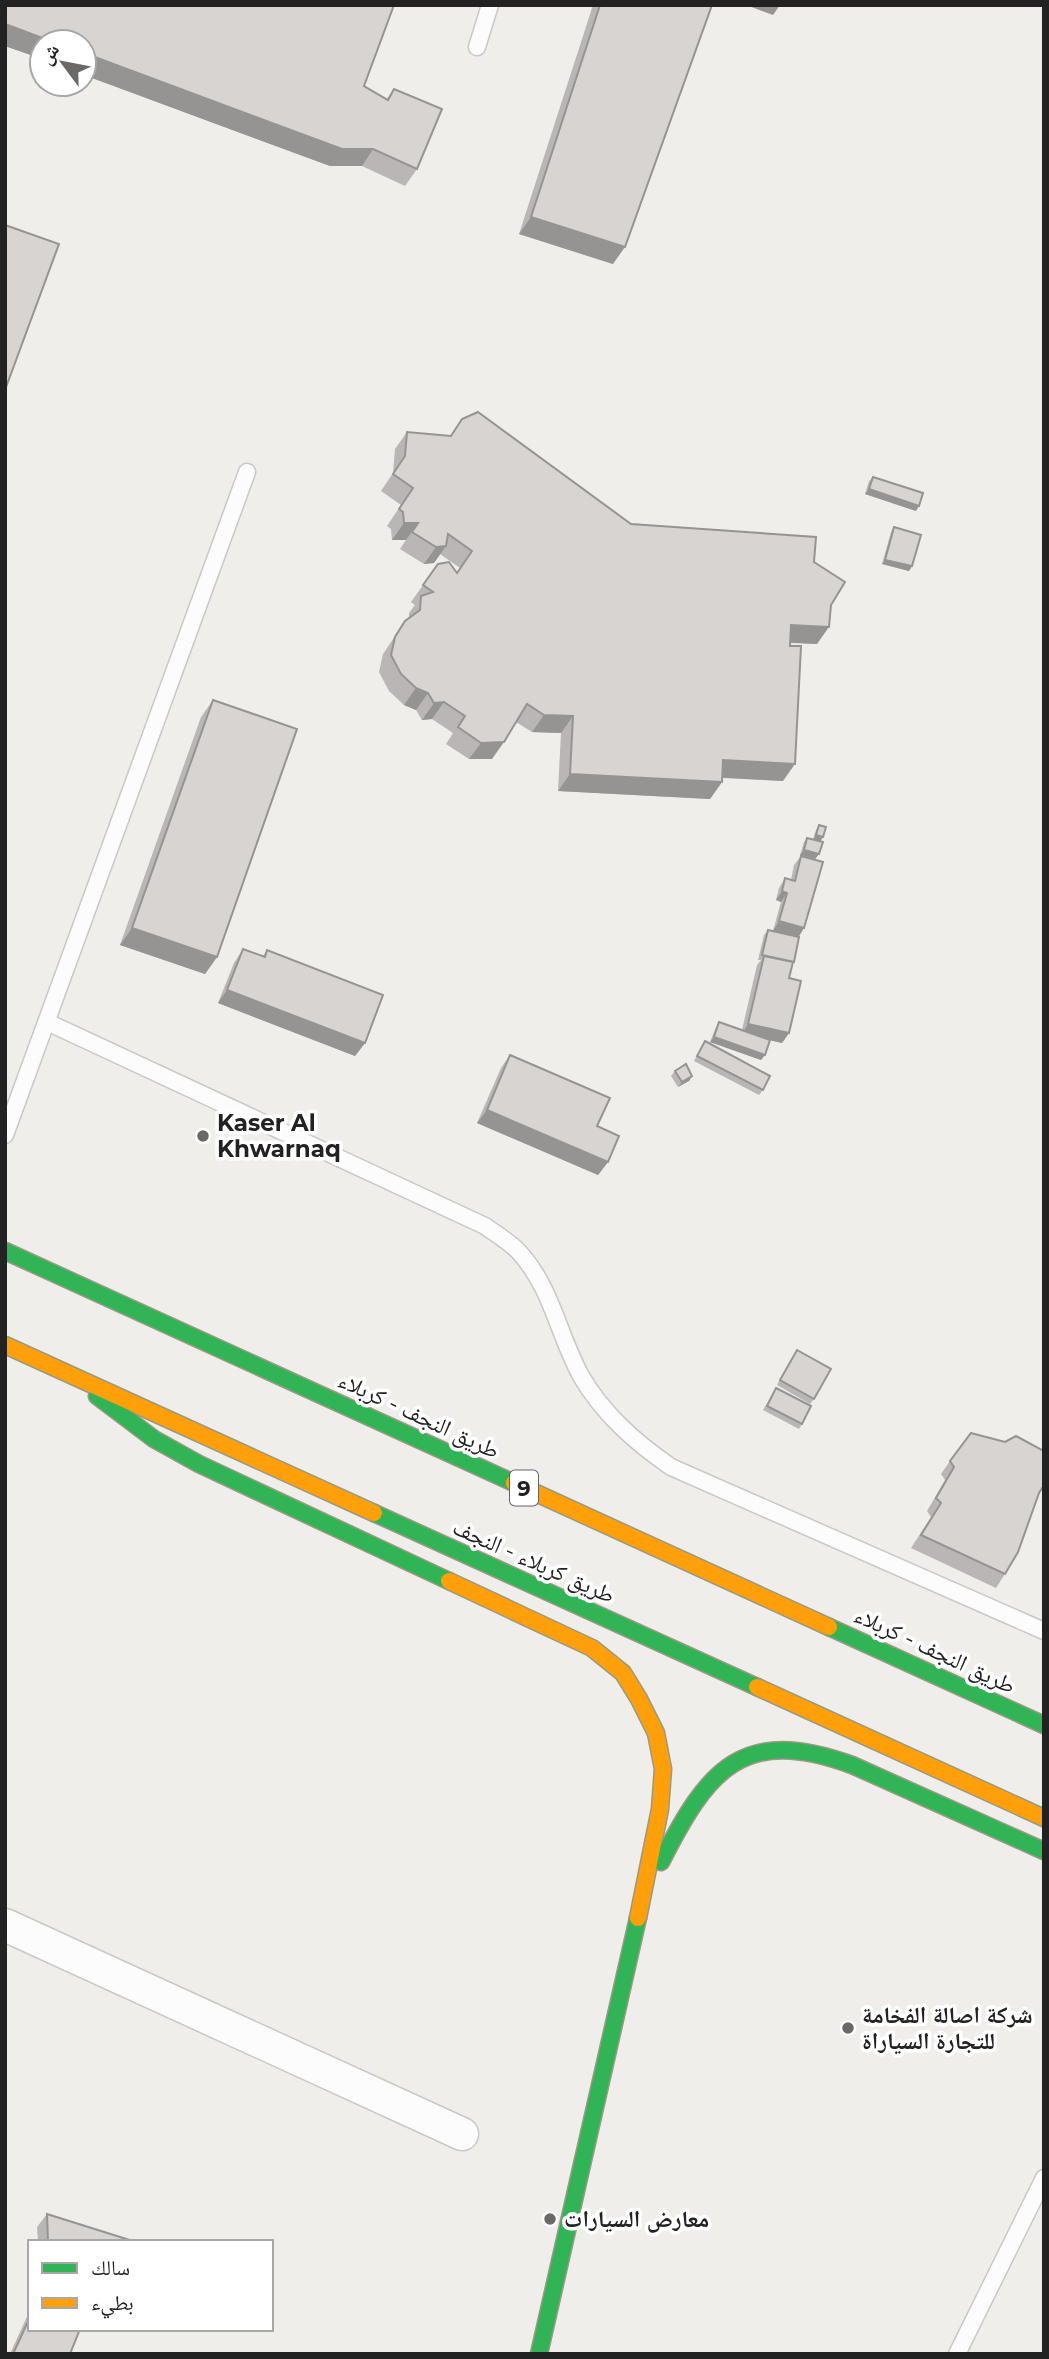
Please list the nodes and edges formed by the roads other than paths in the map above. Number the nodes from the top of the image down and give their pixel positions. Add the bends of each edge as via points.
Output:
1 (490, 5) edge
2 (478, 47) dead end
3 (247, 471) dead end
4 (47, 1023) junction
5 (5, 1135) edge
6 (5, 1251) edge
7 (5, 1345) edge
8 (65, 1372) junction
9 (1044, 1631) edge
10 (1044, 1725) edge
11 (1044, 1818) edge
12 (1044, 1851) edge
13 (639, 1912) junction
14 (5, 1925) edge
15 (462, 2134) dead end
16 (1044, 2178) edge
17 (539, 2354) edge
18 (957, 2354) edge

1 - 2 lane
3 - 4 lane
4 - 5 lane
4 - 9 lane via 485,1227 518,1250 542,1282 568,1350 600,1404 644,1449 671,1467
6 - 10 main road, طريق النجف - کربلاء / 9
7 - 8 main road, طريق کربلاء - النجف
8 - 11 main road, طريق کربلاء - النجف
8 - 13 main road via 154,1438 199,1464 592,1648 624,1674 656,1733 663,1769 660,1809
12 - 13 main road via 864,1769 789,1749 765,1751 722,1772 699,1796
13 - 17 main road
14 - 15 street
16 - 18 lane

